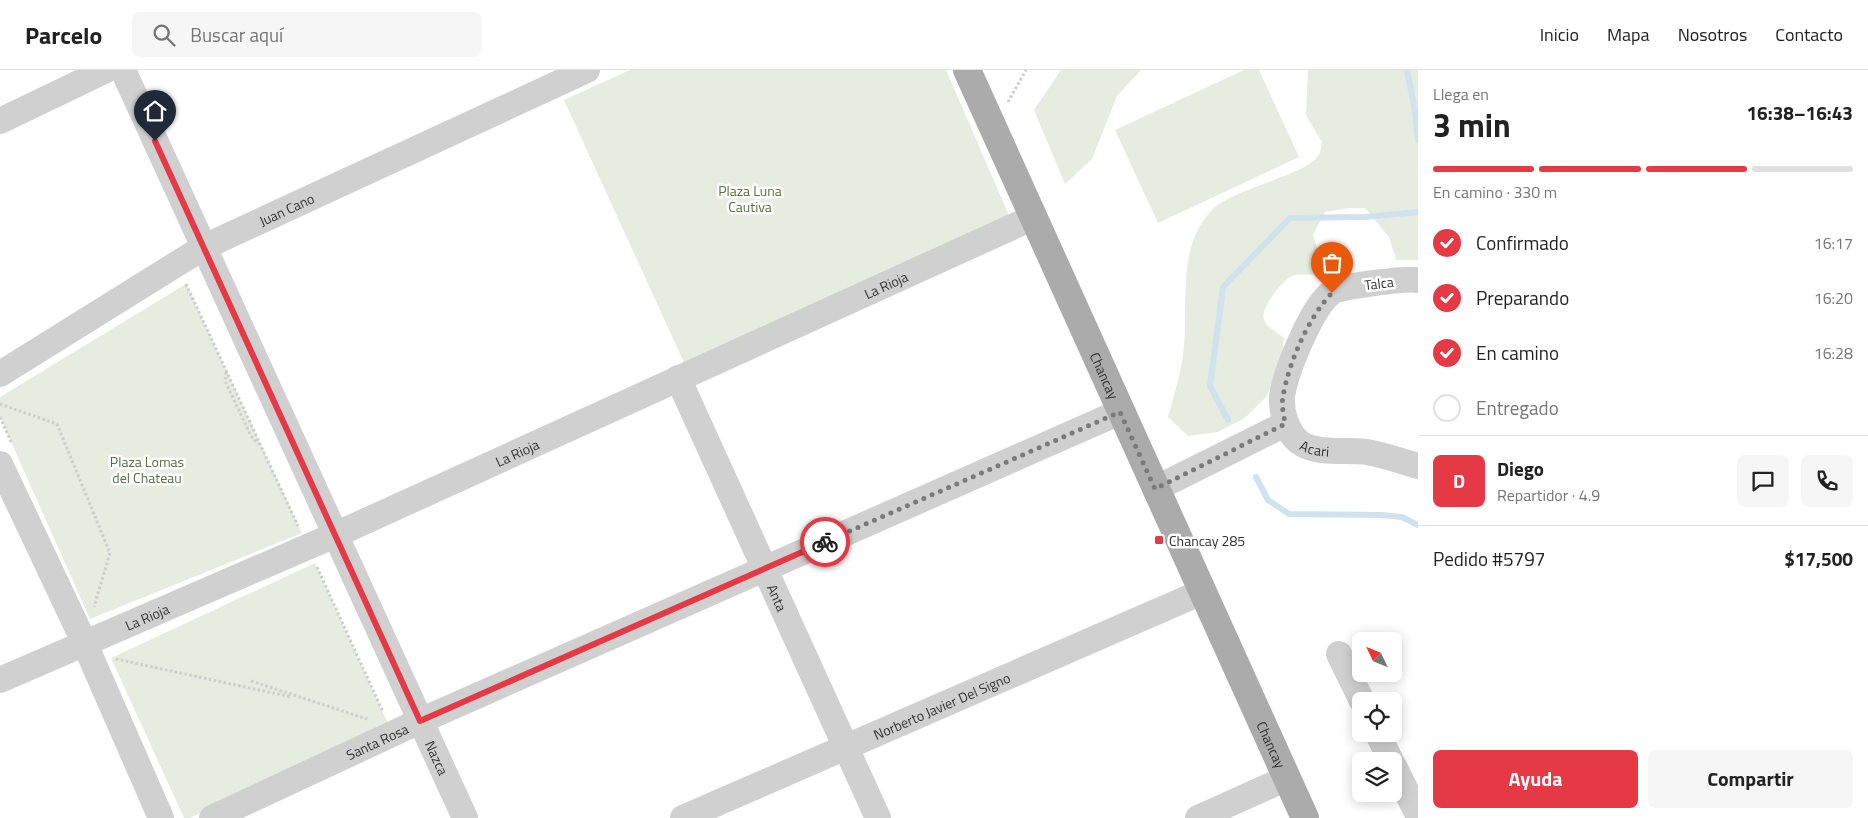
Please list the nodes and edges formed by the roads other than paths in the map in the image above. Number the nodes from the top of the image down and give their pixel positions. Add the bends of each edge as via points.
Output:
1 (106, 70) edge
2 (123, 70) edge
3 (587, 70) edge
4 (966, 70) edge
5 (542, 79) edge
6 (0, 121) edge
7 (1032, 218) junction
8 (204, 247) junction
9 (1418, 280) edge
10 (0, 374) edge
11 (678, 378) junction
12 (1120, 412) junction
13 (1285, 424) junction
14 (8, 458) edge
15 (1418, 466) edge
16 (1155, 489) junction
17 (335, 534) junction
18 (764, 568) junction
19 (1202, 592) junction
20 (85, 644) junction
21 (1338, 654) dead end
22 (0, 680) edge
23 (1357, 692) edge
24 (420, 721) junction
25 (845, 746) junction
26 (1286, 778) junction
27 (1402, 782) edge
28 (1418, 815) edge
29 (161, 818) edge
30 (212, 818) edge
31 (465, 818) edge
32 (683, 818) edge
33 (878, 818) edge
34 (1198, 818) edge
35 (1305, 818) edge

1 - 6 street
2 - 8 street, Nazca
3 - 5 street, Juan Cano
4 - 7 main road, Chancay
5 - 8 street, Juan Cano
7 - 11 street, La Rioja
7 - 12 main road, Chancay
8 - 10 street, Juan Cano
8 - 17 street, Nazca
9 - 13 street, Talca via 1344,287 1319,306 1303,334 1282,398
11 - 17 street, La Rioja
11 - 18 street, Anta
12 - 16 main road, Chancay
12 - 18 street, Santa Rosa
13 - 15 street, Acari via 1299,442 1313,448 1366,452
13 - 16 street
14 - 20 street
16 - 19 main road, Chancay
17 - 20 street, La Rioja
17 - 24 street, Nazca
18 - 24 street, Santa Rosa
18 - 25 street, Anta
19 - 25 street, Norberto Javier Del Signo
19 - 26 main road, Chancay
20 - 22 street, La Rioja
20 - 29 street
21 - 23 street
24 - 30 street, Santa Rosa
24 - 31 street, Nazca
25 - 32 street, Norberto Javier Del Signo
25 - 33 street, Anta
26 - 34 street
26 - 35 main road, Chancay
27 - 28 street

